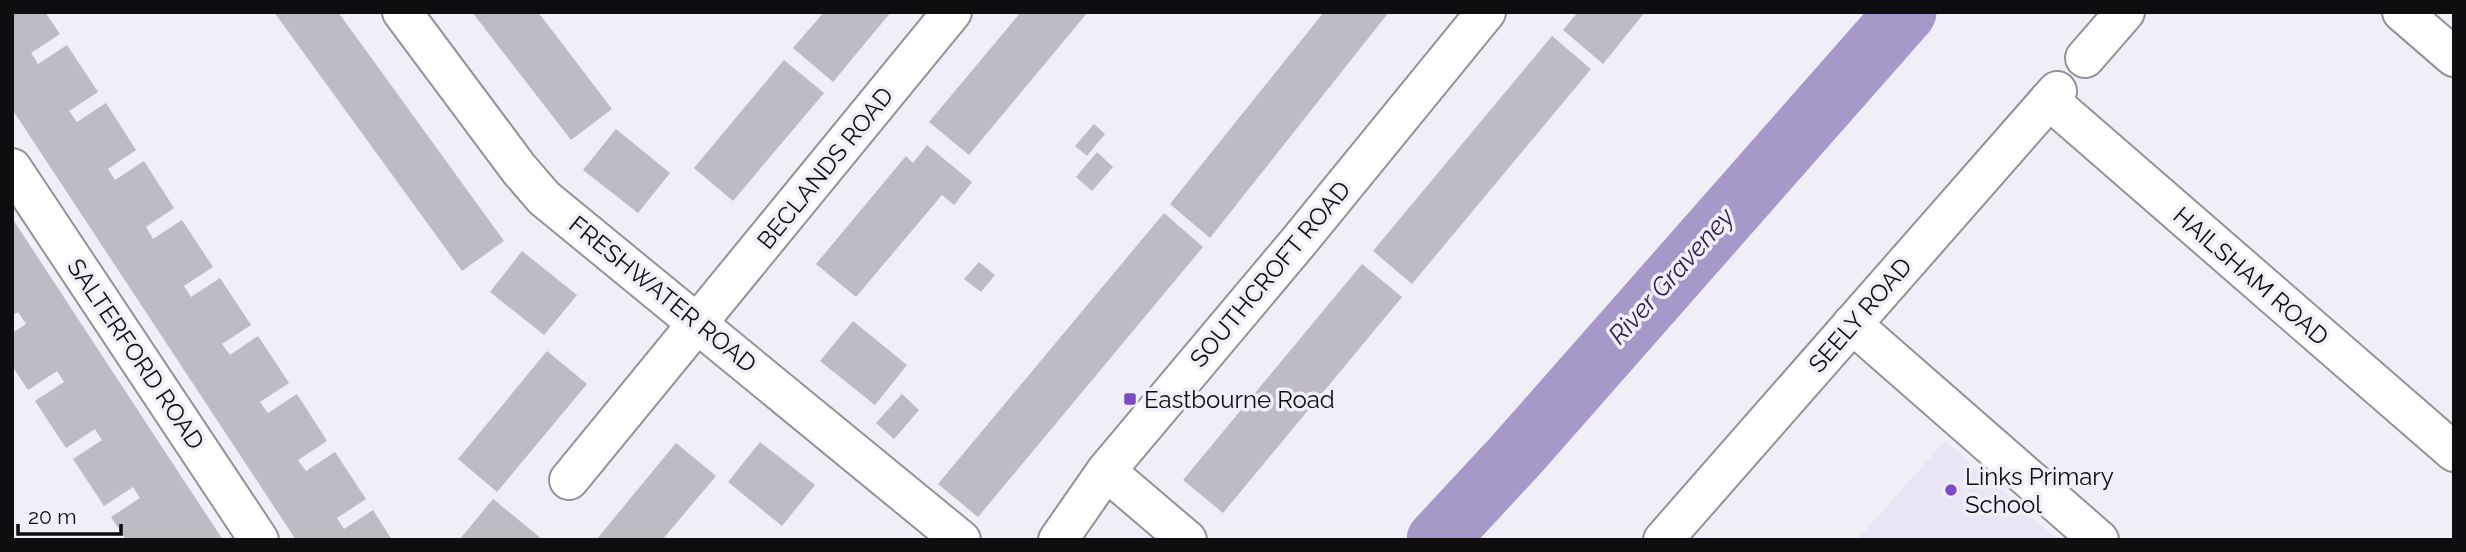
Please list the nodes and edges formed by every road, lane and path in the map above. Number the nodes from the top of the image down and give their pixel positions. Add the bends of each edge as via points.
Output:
1 (402, 12) edge
2 (952, 12) edge
3 (1486, 12) edge
4 (2125, 12) edge
5 (2402, 12) edge
6 (2454, 57) edge
7 (2085, 58) dead end
8 (2053, 95) joint
9 (12, 168) edge
10 (698, 323) junction
11 (1852, 324) junction
12 (2454, 452) edge
13 (1106, 471) junction
14 (569, 480) dead end
15 (259, 540) edge
16 (961, 540) edge
17 (1058, 540) edge
18 (1187, 540) edge
19 (1663, 540) edge
20 (2099, 540) edge

1 - 10 street, FRESHWATER ROAD via 544,198
2 - 10 street, BECLANDS ROAD
3 - 13 street, SOUTHCROFT ROAD
4 - 7 street
5 - 6 street
8 - 11 street, SEELY ROAD
8 - 12 street, HAILSHAM ROAD
9 - 15 street, SALTERFORD ROAD
10 - 14 street, BECLANDS ROAD
10 - 16 street, FRESHWATER ROAD
11 - 19 street, SEELY ROAD
11 - 20 street
13 - 17 street, SOUTHCROFT ROAD
13 - 18 street

